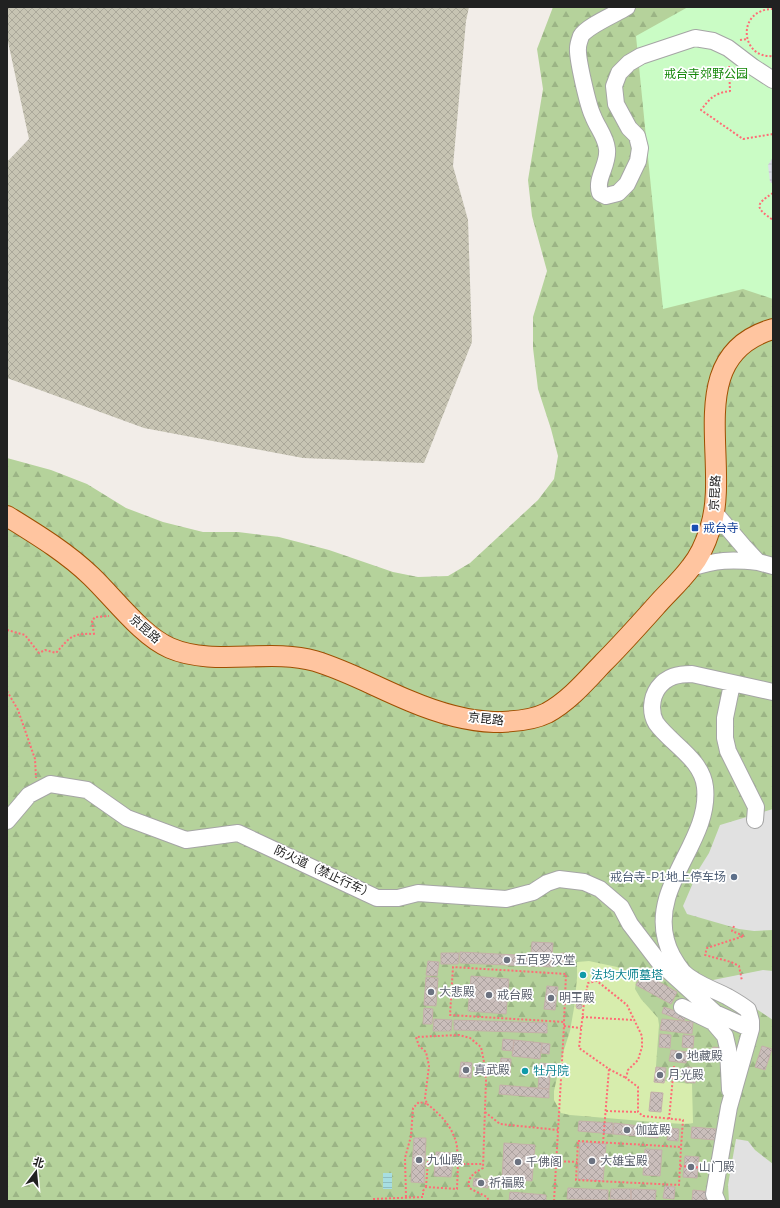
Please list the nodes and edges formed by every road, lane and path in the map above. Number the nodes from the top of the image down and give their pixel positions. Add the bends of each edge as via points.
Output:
1 (627, 7) edge
2 (773, 9) edge
3 (728, 48) junction
4 (773, 56) edge
5 (773, 80) edge
6 (773, 134) edge
7 (773, 193) edge
8 (773, 220) edge
9 (773, 329) edge
10 (715, 513) junction
11 (7, 516) edge
12 (765, 564) edge
13 (691, 568) junction
14 (120, 606) junction
15 (7, 630) edge
16 (732, 684) junction
17 (7, 691) edge
18 (773, 692) edge
19 (36, 791) junction
20 (755, 820) dead end
21 (7, 821) edge
22 (734, 926) dead end
23 (742, 981) dead end
24 (682, 1008) dead end
25 (582, 1017) junction
26 (634, 1020) junction
27 (564, 1022) junction
28 (564, 1026) junction
29 (581, 1028) junction
30 (751, 1029) junction
31 (674, 1066) dead end
32 (609, 1069) junction
33 (626, 1078) junction
34 (427, 1104) junction
35 (730, 1104) junction
36 (606, 1111) junction
37 (485, 1112) junction
38 (638, 1112) junction
39 (669, 1119) junction
40 (558, 1130) junction
41 (604, 1143) junction
42 (681, 1146) junction
43 (428, 1161) dead end
44 (556, 1161) junction
45 (577, 1162) junction
46 (458, 1164) junction
47 (483, 1164) junction
48 (680, 1166) junction
49 (705, 1174) dead end
50 (426, 1187) junction
51 (406, 1197) junction
52 (715, 1197) edge
53 (374, 1201) edge
54 (489, 1201) edge
55 (554, 1201) edge

1 - 3 street via 591,26 582,35 578,48 579,63 592,115 607,150 597,186 600,193 606,196 618,193 626,184 638,161 640,148 637,136 629,128 616,104 614,86 619,73 641,56 695,38 713,41
2 - 4 path via 759,11 752,16 747,31 751,46 756,51
3 - 5 street
3 - 6 path via 730,91 718,93 701,110 743,139
7 - 8 path via 759,206 760,211
9 - 10 main road, 京昆路 via 749,340 736,350 726,363 718,382 715,420
10 - 12 street via 744,547
10 - 13 main road, 京昆路 via 704,546
11 - 14 main road, 京昆路 via 75,562
12 - 13 street via 740,560 714,561
13 - 14 main road, 京昆路 via 571,696 543,715 508,722 471,719 434,710 313,661 294,657 187,654 158,642
14 - 15 path via 112,616 95,617 92,621 94,634 80,633 69,638 56,653 45,650 39,653 25,635
16 - 18 street
16 - 20 street via 725,738 728,751 756,807
16 - 30 street via 692,674 680,674 662,683 653,698 652,714 656,723 693,761 705,786 703,814 667,897 663,917 668,947 684,973 748,1010
17 - 19 path via 18,710 35,759
19 - 21 street, 防火道（禁止行车） via 29,795
19 - 30 street, 防火道（禁止行车） via 50,784 87,790 127,818 186,840 238,833 377,898 398,898 418,893 506,899 532,892 559,879 584,882 600,889 621,907 630,924 659,962 704,1004 715,1013
22 - 23 path via 732,931 744,936 708,948 705,955 739,966
24 - 35 street via 713,1022 725,1036 728,1049
25 - 26 path
25 - 26 path via 588,982 597,981 627,1005
25 - 29 path
26 - 33 path via 642,1036 642,1047 638,1060 628,1070
27 - 27 path via 450,1015 453,967 566,974
27 - 28 path
28 - 29 path
28 - 40 path
29 - 32 path via 579,1048
30 - 35 street
31 - 39 path
32 - 33 path
32 - 36 path
33 - 38 path via 638,1087
34 - 37 path via 425,1098 429,1066 426,1052 419,1046 416,1037 458,1035 470,1038 481,1048 485,1074
34 - 46 path via 443,1117 450,1129 456,1142
34 - 51 path via 418,1102 413,1108 411,1136 405,1158
35 - 52 street
36 - 38 path
36 - 41 path
37 - 40 path via 500,1124
37 - 47 path
38 - 39 path via 643,1116
39 - 42 path via 683,1120
40 - 44 path
41 - 42 path
41 - 45 path via 578,1141
42 - 48 path
43 - 50 path
44 - 45 path
44 - 55 path
45 - 48 path via 576,1180 679,1185
46 - 47 path
46 - 50 path via 457,1189
47 - 54 path via 483,1168 471,1175 468,1182 469,1188 487,1197
48 - 49 path via 706,1167
50 - 51 path via 423,1197
51 - 53 path via 373,1199

